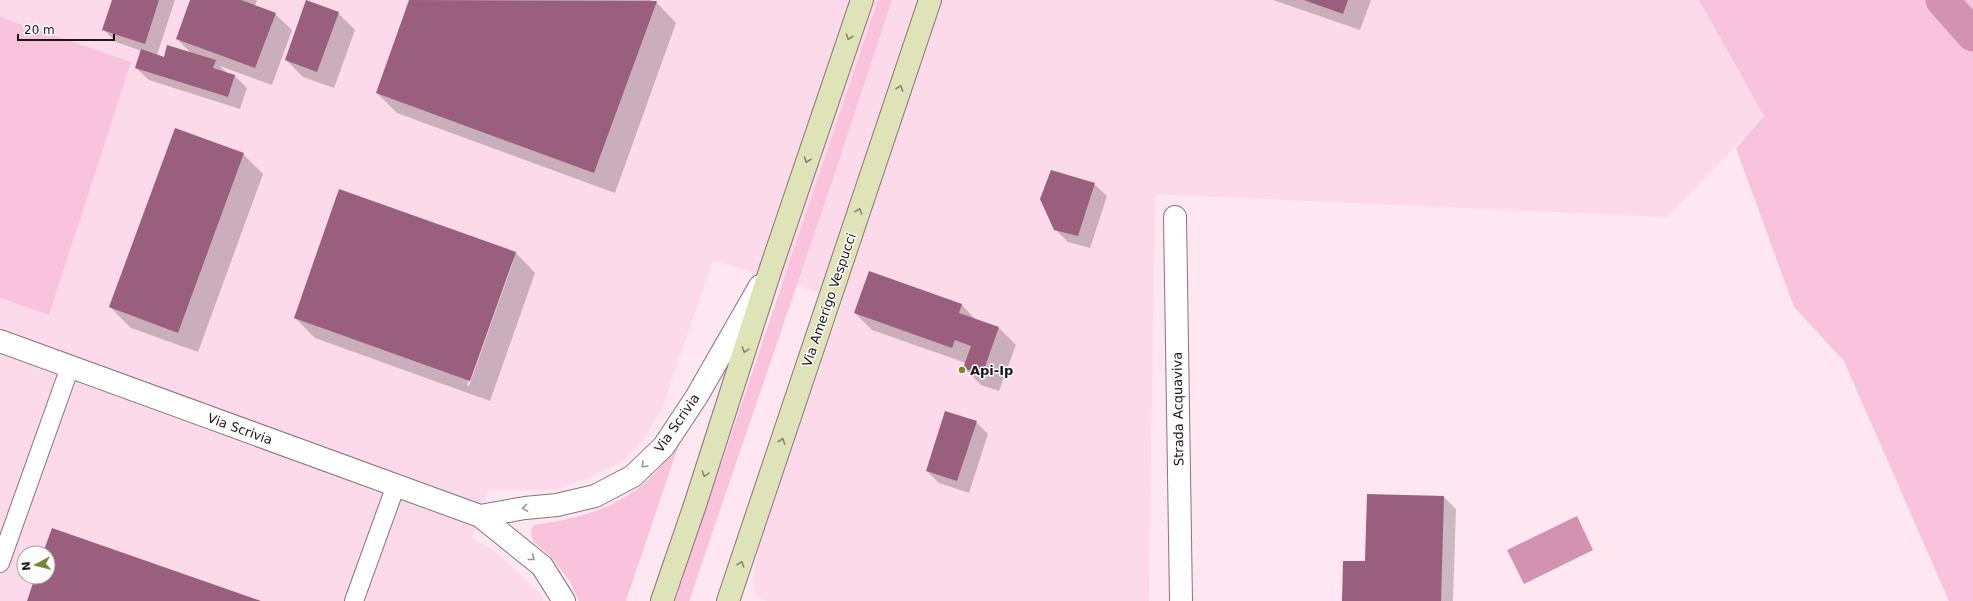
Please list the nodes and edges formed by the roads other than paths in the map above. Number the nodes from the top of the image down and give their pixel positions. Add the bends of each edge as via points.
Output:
1 (862, 0) edge
2 (930, 0) edge
3 (1175, 217) dead end
4 (771, 268) junction
5 (0, 341) edge
6 (70, 367) junction
7 (396, 485) junction
8 (480, 516) junction
9 (0, 564) edge
10 (354, 601) edge
11 (564, 601) edge
12 (662, 601) edge
13 (728, 601) edge
14 (1181, 601) edge

1 -> 4 street
13 -> 2 street, Via Amerigo Vespucci
3 - 14 street, Strada Acquaviva
4 -> 8 street, Via Scrivia via 697,396 664,446 633,476 595,496 558,505
4 -> 12 street
5 - 6 street, Via Scrivia
6 - 7 street, Via Scrivia
6 - 9 lane
7 - 8 street, Via Scrivia
7 - 10 lane
8 -> 11 street, Via Scrivia via 542,566

